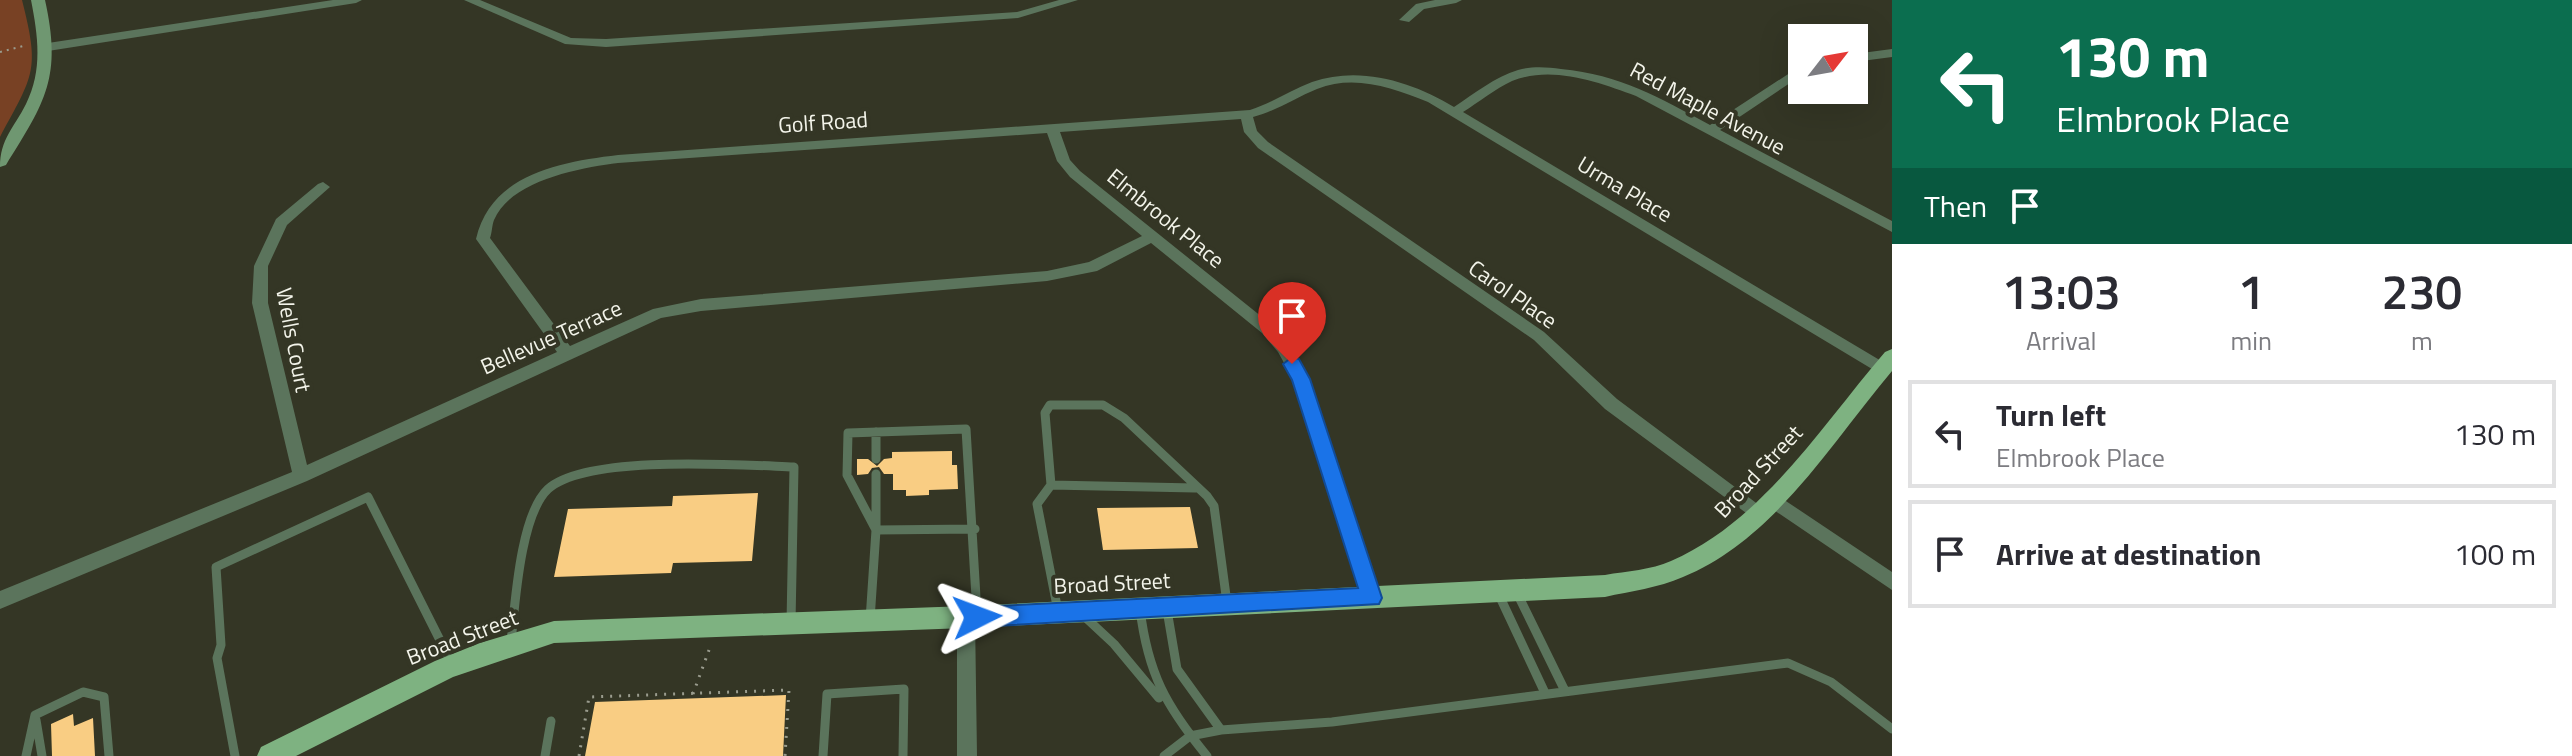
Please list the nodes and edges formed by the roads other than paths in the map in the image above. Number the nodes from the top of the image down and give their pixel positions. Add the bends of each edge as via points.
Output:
1 (38, 0) edge
2 (356, 0) edge
3 (470, 0) edge
4 (1072, 0) edge
5 (1456, 0) edge
6 (1405, 20) dead end
7 (40, 46) junction
8 (1892, 53) edge
9 (1868, 56) edge
10 (1788, 78) edge
11 (1334, 79) joint
12 (1455, 112) junction
13 (1246, 114) junction
14 (1052, 128) junction
15 (1709, 131) junction
16 (0, 161) edge
17 (323, 187) dead end
18 (1892, 227) edge
19 (1152, 237) junction
20 (566, 353) junction
21 (1887, 363) edge
22 (876, 432) junction
23 (876, 459) dead end
24 (876, 474) dead end
25 (301, 476) junction
26 (1051, 485) junction
27 (1195, 488) junction
28 (1764, 506) junction
29 (975, 529) junction
30 (876, 530) junction
31 (1892, 582) edge
32 (1506, 591) junction
33 (1371, 598) junction
34 (0, 600) edge
35 (1227, 603) junction
36 (1167, 606) junction
37 (1140, 608) junction
38 (1068, 612) junction
39 (971, 617) junction
40 (870, 621) junction
41 (791, 624) junction
42 (511, 642) junction
43 (452, 665) junction
44 (1565, 691) junction
45 (1545, 693) junction
46 (1170, 710) junction
47 (35, 715) junction
48 (551, 721) dead end
49 (1892, 729) edge
50 (1221, 730) junction
51 (1190, 736) junction
52 (26, 756) edge
53 (42, 756) edge
54 (109, 756) edge
55 (235, 756) edge
56 (270, 756) edge
57 (545, 756) edge
58 (823, 756) edge
59 (903, 756) edge
60 (967, 756) edge
61 (1164, 756) edge
62 (1207, 756) edge

1 - 7 street
2 - 7 street
3 - 4 street via 569,41 606,43 1018,15
5 - 6 street via 1420,6
7 - 16 street via 46,74
8 - 9 street
10 - 15 street
11 - 12 street, Urma Place via 1379,80
11 - 13 street, Golf Road via 1265,111
12 - 15 street, Red Maple Avenue via 1504,80 1523,73 1559,72 1613,81
12 - 21 street, Urma Place
13 - 14 street, Golf Road
13 - 28 street, Carol Place via 1251,132 1263,145 1539,336 1611,404
14 - 19 street, Elmbrook Place via 1064,161 1075,174
14 - 20 street, Golf Road via 618,159 541,178 493,209 483,239
15 - 18 street, Red Maple Avenue
17 - 25 street, Wells Court via 281,222 261,266 260,303
19 - 20 street, Bellevue Terrace via 1092,267 1047,276 658,313
19 - 33 street, Elmbrook Place via 1242,307 1284,348 1301,379
20 - 25 street, Bellevue Terrace
21 - 28 main road, Broad Street
22 - 23 lane
22 - 29 lane via 966,429
22 - 30 lane via 848,433 847,475
24 - 30 lane
25 - 34 street, Bellevue Terrace
26 - 27 lane
26 - 27 lane via 1045,413 1050,405 1103,405 1124,418
26 - 38 lane via 1037,504
27 - 35 lane via 1214,506
28 - 31 street, Carol Place
28 - 32 main road, Broad Street via 1730,540 1679,569 1605,586
29 - 30 lane
29 - 39 lane
30 - 40 lane
32 - 33 main road, Broad Street
32 - 44 lane
32 - 45 lane
33 - 35 main road, Broad Street
35 - 36 main road, Broad Street
36 - 37 main road, Broad Street
36 - 50 lane via 1177,669
37 - 38 main road, Broad Street
37 - 46 lane via 1147,665
38 - 39 main road, Broad Street
38 - 46 lane via 1114,644
39 - 40 main road, Broad Street
39 - 60 street
40 - 41 main road, Broad Street
41 - 42 main road, Broad Street via 554,632
41 - 42 lane via 794,467 662,466 572,474 546,490 520,577
42 - 43 main road, Broad Street
43 - 55 lane via 368,497 216,567 221,645 217,658
43 - 56 main road, Broad Street
44 - 45 lane
44 - 49 lane via 1788,663 1831,682
45 - 50 lane via 1332,722
46 - 51 lane
47 - 52 lane
47 - 53 lane
47 - 54 lane via 83,692 104,697
48 - 57 lane
50 - 51 lane
51 - 61 lane
51 - 62 lane
58 - 59 lane via 827,694 904,689

